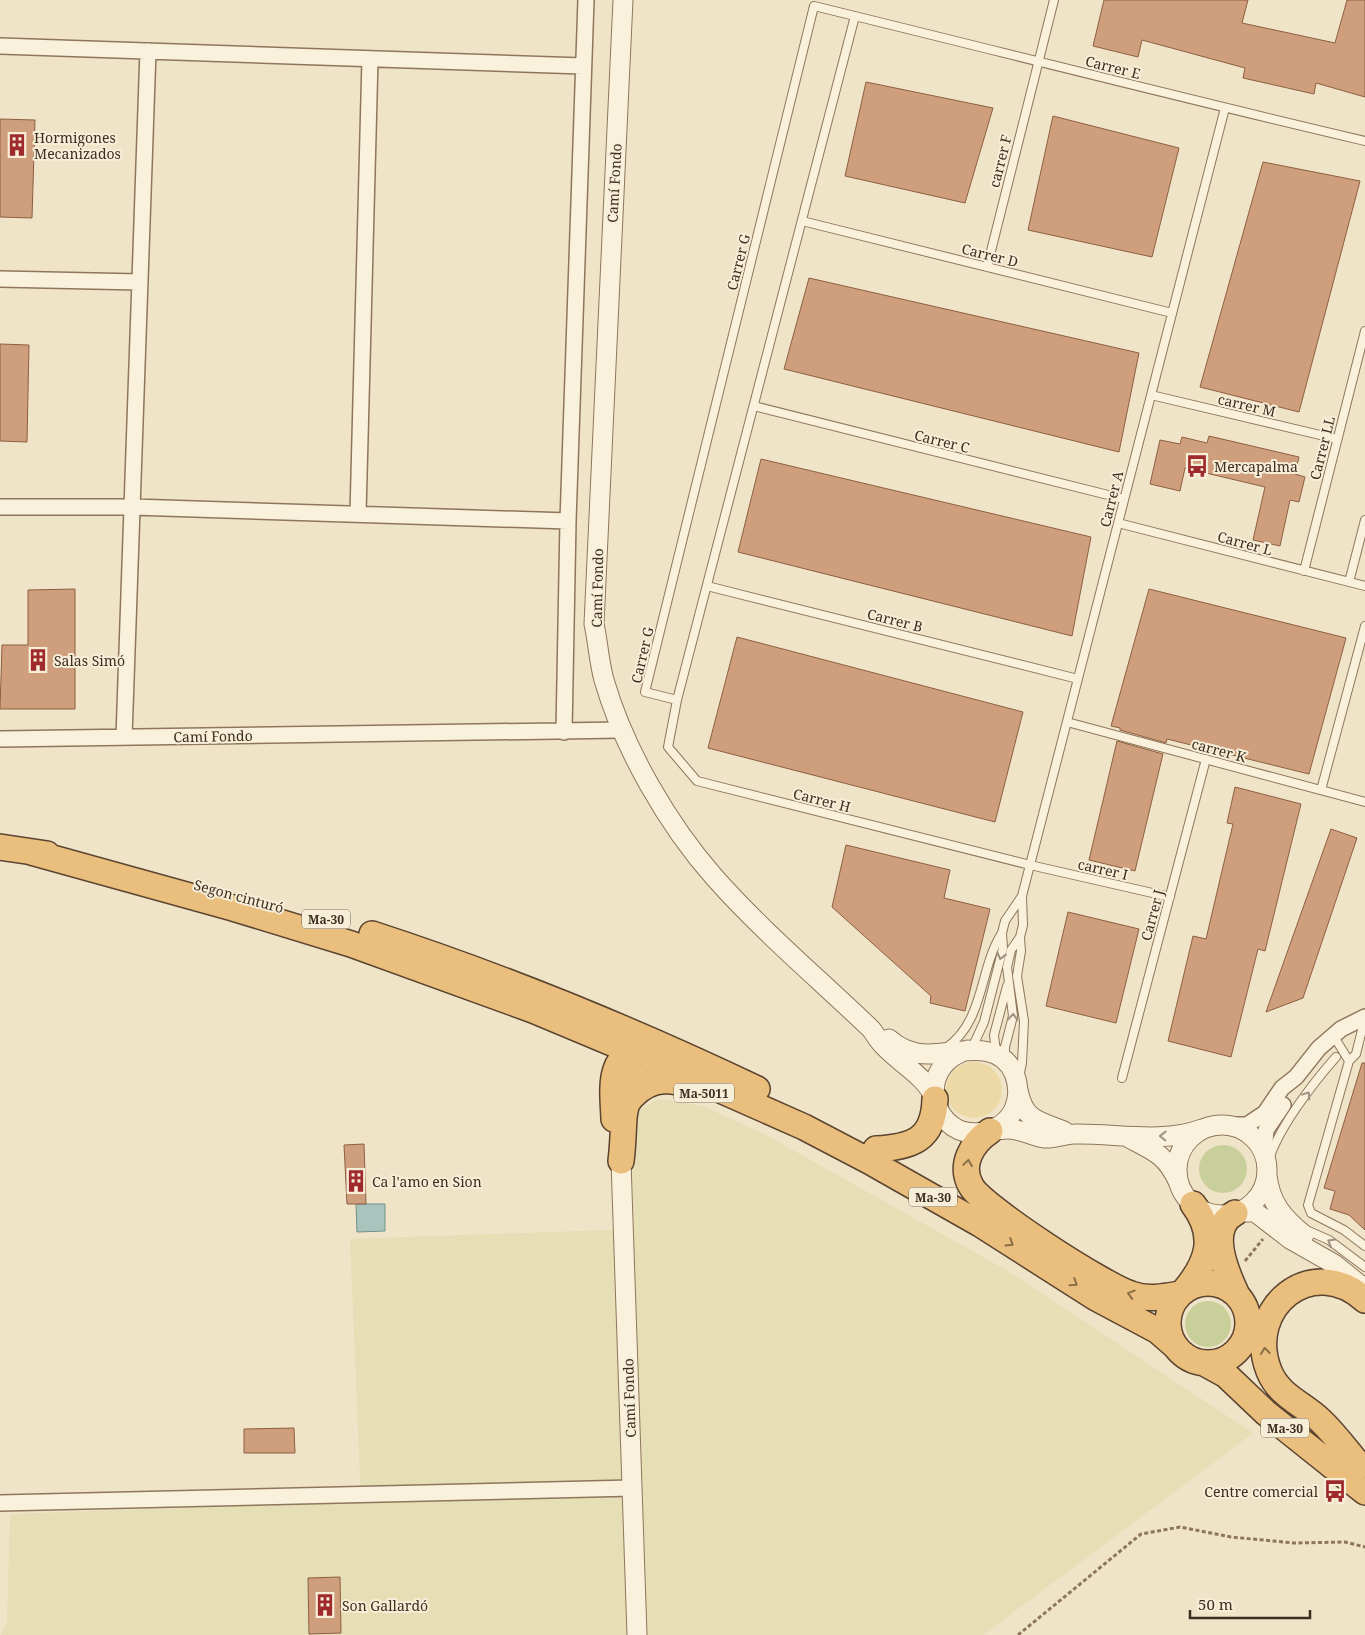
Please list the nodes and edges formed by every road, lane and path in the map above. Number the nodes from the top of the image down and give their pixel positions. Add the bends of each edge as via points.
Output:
1 (586, 0) edge
2 (622, 0) edge
3 (1054, 0) edge
4 (855, 16) junction
5 (0, 46) edge
6 (148, 51) junction
7 (370, 59) junction
8 (1038, 62) junction
9 (583, 66) junction
10 (1225, 108) junction
11 (1365, 141) edge
12 (802, 221) junction
13 (986, 267) junction
14 (0, 279) edge
15 (140, 282) junction
16 (1172, 313) junction
17 (1365, 331) edge
18 (1151, 395) junction
19 (754, 406) junction
20 (1337, 439) junction
21 (1124, 499) junction
22 (0, 507) edge
23 (133, 507) junction
24 (358, 514) junction
25 (568, 520) junction
26 (1365, 520) edge
27 (1118, 523) junction
28 (1304, 571) junction
29 (1349, 582) junction
30 (707, 586) junction
31 (1365, 586) edge
32 (1365, 626) edge
33 (1078, 679) junction
34 (676, 700) junction
35 (1067, 722) junction
36 (622, 730) junction
37 (564, 732) junction
38 (124, 737) junction
39 (0, 739) edge
40 (1206, 759) junction
41 (1322, 790) junction
42 (1365, 802) edge
43 (0, 847) edge
44 (31, 852) junction
45 (1030, 865) junction
46 (1022, 896) junction
47 (1170, 897) junction
48 (356, 929) junction
49 (1002, 933) junction
50 (1020, 938) junction
51 (1007, 975) junction
52 (1365, 1018) edge
53 (568, 1024) junction
54 (871, 1029) junction
55 (1333, 1035) junction
56 (968, 1050) junction
57 (933, 1053) junction
58 (644, 1056) junction
59 (1336, 1057) dead end
60 (1005, 1061) junction
61 (1349, 1061) junction
62 (1296, 1077) junction
63 (1122, 1078) dead end
64 (1018, 1088) junction
65 (620, 1096) junction
66 (935, 1099) junction
67 (789, 1112) junction
68 (1231, 1126) junction
69 (1202, 1129) junction
70 (990, 1131) junction
71 (1072, 1134) junction
72 (1124, 1136) junction
73 (876, 1149) junction
74 (621, 1161) joint
75 (1266, 1165) junction
76 (1187, 1195) junction
77 (1237, 1212) junction
78 (1015, 1225) junction
79 (1292, 1225) junction
80 (1272, 1226) junction
81 (1365, 1246) edge
82 (1242, 1266) dead end
83 (1365, 1268) edge
84 (1365, 1278) edge
85 (1365, 1289) edge
86 (1182, 1292) junction
87 (1237, 1295) junction
88 (1365, 1300) edge
89 (1246, 1338) junction
90 (1174, 1345) junction
91 (1206, 1364) junction
92 (1362, 1469) edge
93 (632, 1488) junction
94 (1365, 1492) edge
95 (0, 1503) edge
96 (1365, 1547) edge
97 (637, 1635) edge
98 (1018, 1635) edge

1 - 9 street
2 - 36 street, Camí Fondo via 594,624 604,679
3 - 8 lane, carrer F
4 - 8 lane, Carrer E
4 - 12 lane
4 - 34 lane, Carrer G via 814,6 645,692
5 - 6 street
6 - 7 street
6 - 15 street
7 - 9 street
7 - 24 street
8 - 10 lane, Carrer E
8 - 13 lane, carrer F
9 - 25 street
10 - 11 lane, Carrer E
10 - 16 lane, Carrer A
12 - 13 lane, Carrer D
12 - 19 lane
13 - 16 lane, Carrer D
14 - 15 street
15 - 23 street
16 - 18 lane, Carrer A
17 - 20 lane, Carrer LL
18 - 20 lane, carrer M
18 - 21 lane, Carrer A
19 - 21 lane, Carrer C
19 - 30 lane
20 - 28 lane, Carrer LL
21 - 27 lane, Carrer A
22 - 23 street
23 - 24 street
23 - 38 street
24 - 25 street
25 - 37 street
26 - 29 lane
27 - 28 lane, Carrer L
27 - 33 lane, Carrer A
28 - 29 lane, Carrer L
29 - 31 lane, Carrer L
30 - 33 lane, Carrer B
30 - 34 lane
32 - 41 lane
33 - 35 lane, Carrer A
34 - 45 lane, Carrer H via 668,747 697,781
35 - 40 lane, carrer K
35 - 45 lane, Carrer A
36 - 37 street, Camí Fondo
36 - 54 street via 671,819 715,878
37 - 38 street, Camí Fondo
38 - 39 street, Camí Fondo
40 - 41 lane, carrer K
40 - 47 lane, Carrer J
41 - 42 lane, carrer K
43 - 44 highway, Segon cinturó / Ma-30
44 - 48 highway, Segon cinturó / Ma-30 via 112,864 193,883
44 - 53 highway, Segon cinturó via 351,944
45 - 46 lane, Carrer A
45 - 47 lane, carrer I
46 - 49 lane via 1005,920
46 - 50 lane
47 - 63 lane, Carrer J
48 - 58 highway via 406,954 518,994 622,1037
48 - 67 highway, Segon cinturó / Ma-30 via 512,982 611,1022
49 -> 56 lane via 1003,948 984,1022 975,1045
49 - 57 lane via 993,946 978,1001 965,1029 952,1044
50 - 51 lane via 1012,950
50 - 64 lane via 1017,976 1024,1021
60 -> 51 lane via 1014,1016
51 - 60 lane via 1006,993 993,1040 997,1053
52 - 55 street
52 - 61 lane via 1356,1054
53 - 58 highway
53 - 65 highway via 596,1048
54 - 57 street via 906,1050
54 - 66 street via 882,1045 931,1090
55 - 61 lane
55 - 62 street
56 - 57 street
56 - 60 street via 983,1050
56 - 66 street via 955,1055 940,1071 935,1084
58 - 65 highway via 620,1061 616,1068
58 - 67 highway, Ma-30
75 -> 59 lane via 1281,1134 1319,1076
60 - 64 street
61 - 81 lane via 1308,1205 1311,1213 1344,1230
62 - 68 street via 1282,1088 1258,1119 1247,1125
62 - 75 street via 1291,1093 1266,1130
64 - 70 street via 1012,1114 1002,1125
64 - 71 street via 1024,1108 1034,1119
65 - 67 highway, Ma-5011 via 670,1079 739,1108
65 - 74 highway via 615,1141
66 - 70 street via 939,1112 952,1126 971,1133
66 - 73 highway via 933,1117 924,1134 903,1146
67 - 73 highway, Ma-30
67 -> 90 highway, Ma-30 via 821,1135 956,1210 1096,1298 1158,1331
68 - 69 street via 1216,1125
68 - 75 street via 1251,1135
69 -> 72 street via 1172,1136
69 - 76 street via 1190,1138 1179,1156 1177,1171
70 - 71 street via 1013,1129 1045,1138
78 -> 70 highway via 974,1192 968,1178 966,1164 970,1152
71 - 72 street
72 - 76 street via 1162,1156
73 - 78 highway, Ma-30 via 986,1212
74 - 93 street, Camí Fondo
75 - 77 street via 1263,1189 1254,1201
75 - 79 street via 1276,1207
76 - 77 street via 1213,1214
76 - 86 highway via 1204,1223 1207,1251 1201,1269
77 - 80 street via 1255,1212
77 - 87 highway, Ma-30 via 1226,1220 1221,1245 1224,1268
86 -> 78 highway, Ma-30 via 1154,1298 1132,1295 1108,1284
83 -> 79 lane via 1329,1240
79 - 84 street
80 - 82 path
80 - 85 street via 1290,1240 1334,1264
86 - 87 highway, Ma-30 via 1198,1284 1212,1283
86 - 90 highway via 1168,1319 1168,1332
87 - 89 highway, Ma-30 via 1248,1318
92 -> 88 highway via 1320,1420 1276,1386 1266,1363 1264,1338 1276,1305 1301,1286 1319,1282 1335,1284 1352,1290
89 - 91 highway via 1230,1358
89 - 92 highway, Ma-30 via 1250,1365 1265,1391
90 - 91 highway, Ma-30 via 1187,1358
91 - 94 highway, Ma-30 via 1226,1375 1266,1414
93 - 95 street
93 - 97 street, Camí Fondo
96 - 98 path via 1345,1542 1294,1543 1230,1537 1180,1527 1141,1534

